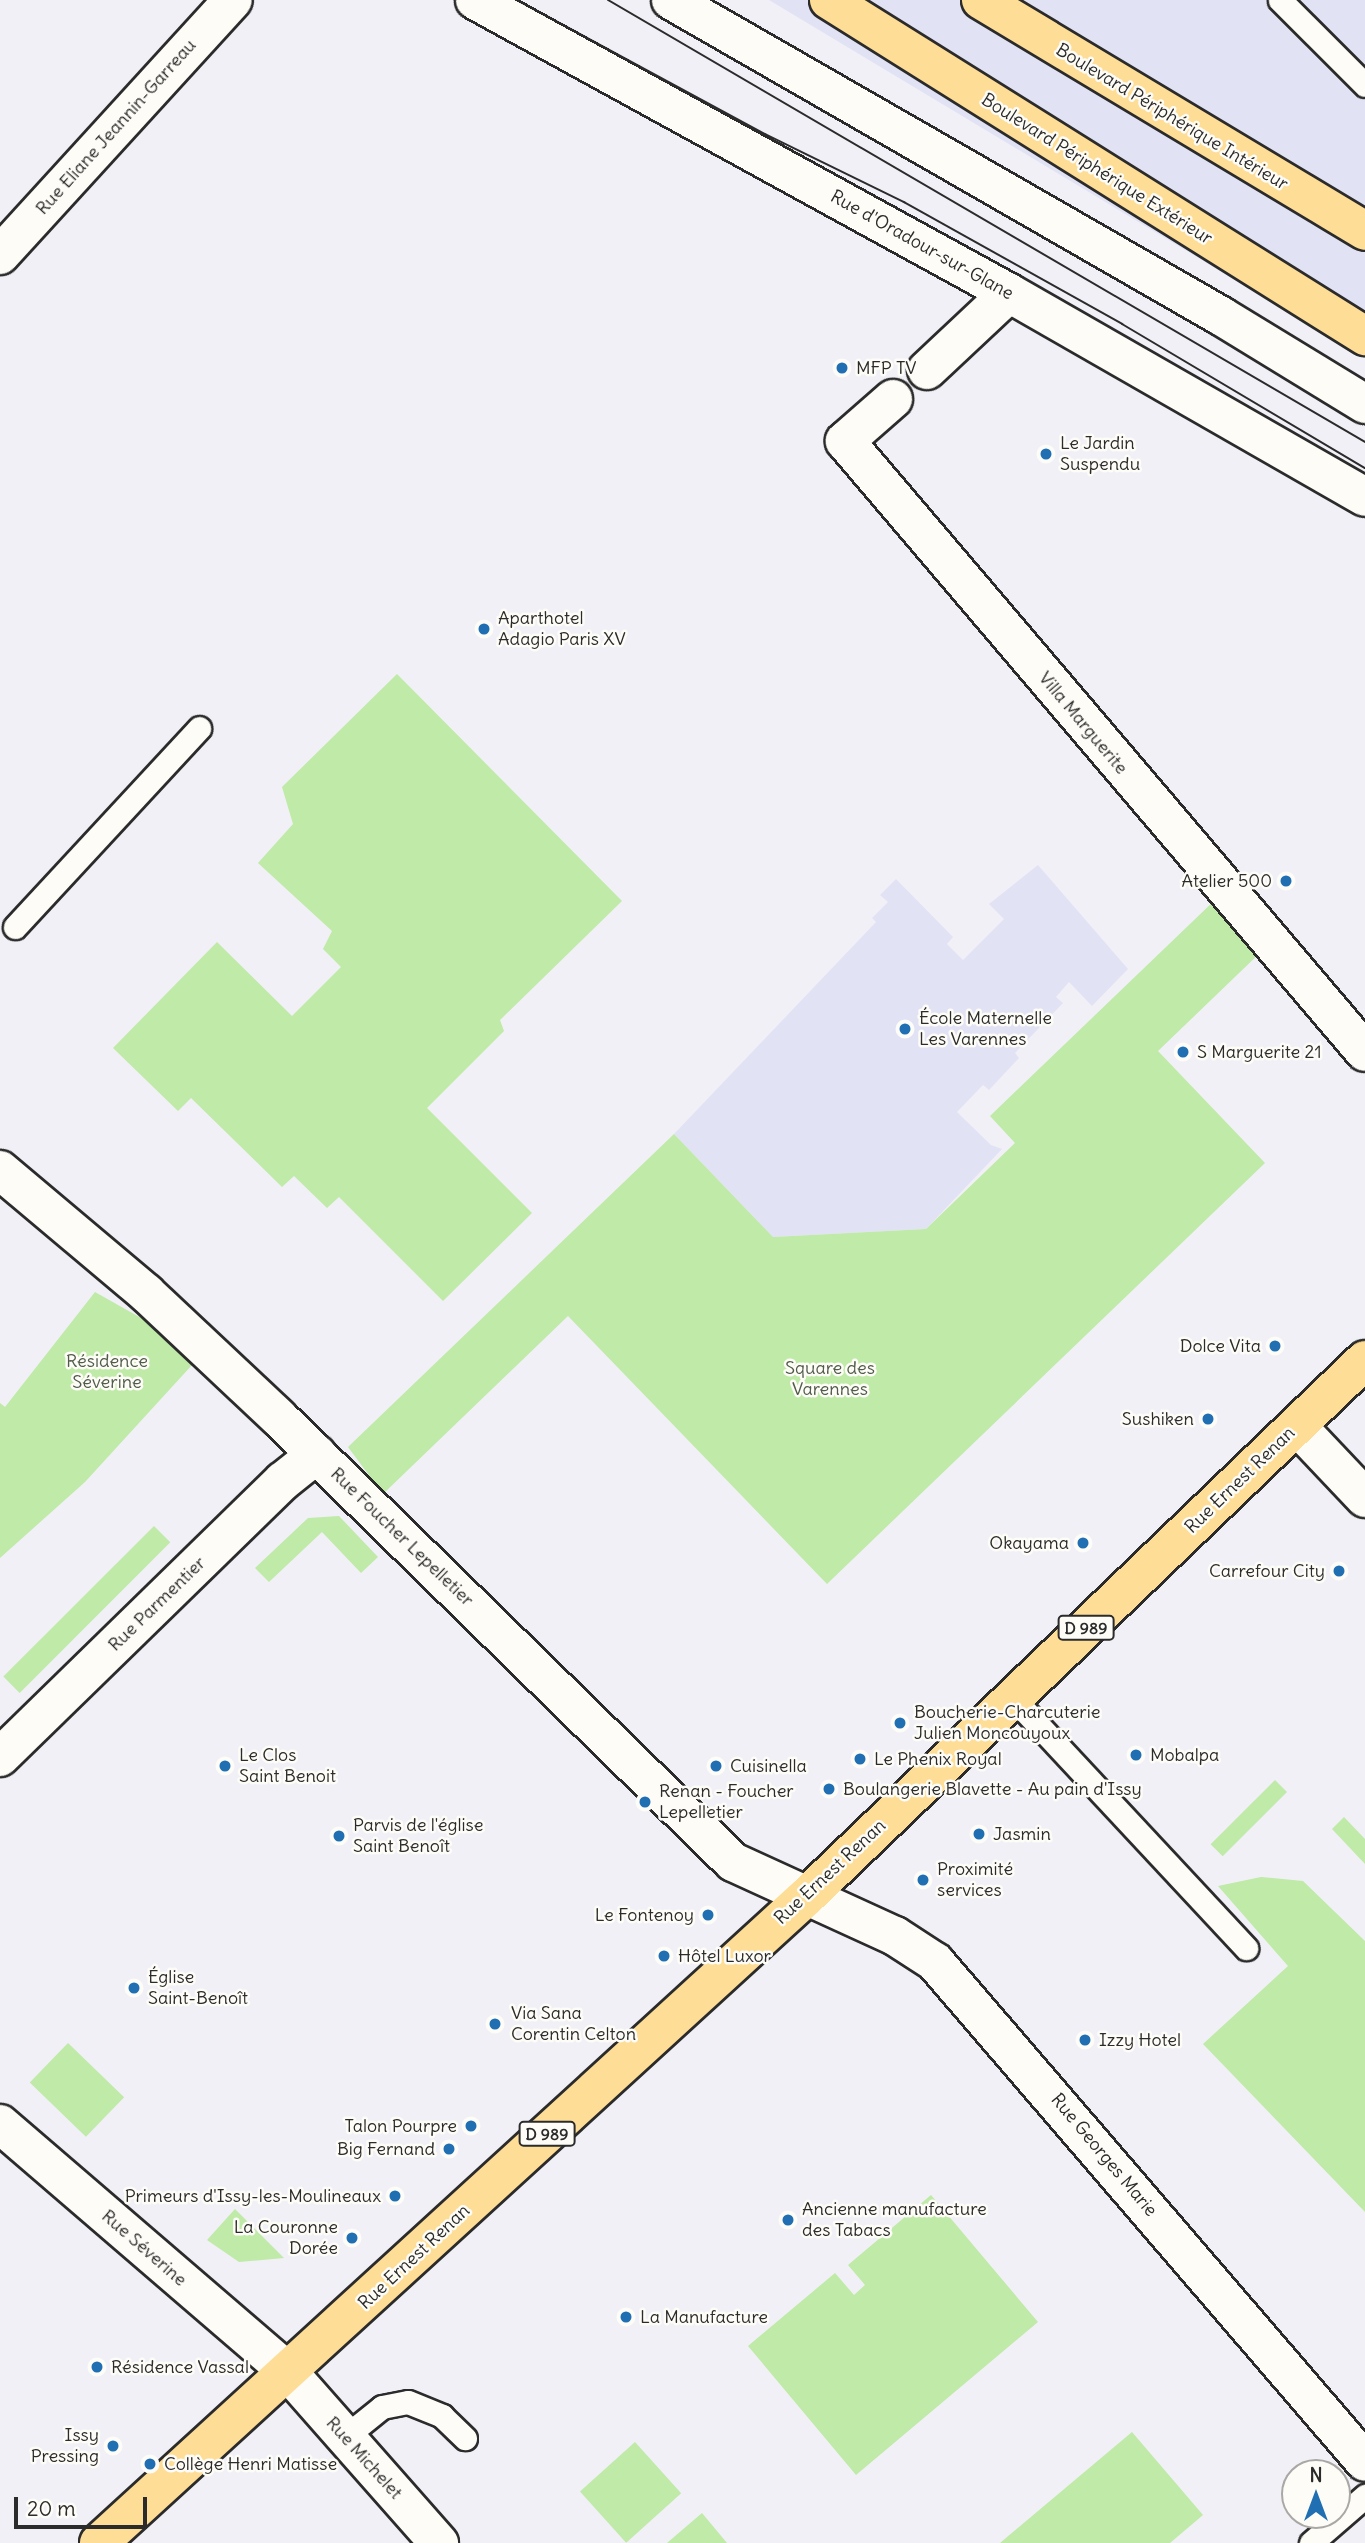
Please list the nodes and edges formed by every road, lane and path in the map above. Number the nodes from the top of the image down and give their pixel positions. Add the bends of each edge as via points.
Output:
1 (233, 0) edge
2 (475, 0) edge
3 (671, 0) edge
4 (829, 0) edge
5 (981, 0) edge
6 (1280, 0) edge
7 (1365, 85) edge
8 (1365, 231) edge
9 (0, 255) edge
10 (1009, 293) junction
11 (1365, 336) edge
12 (927, 370) dead end
13 (893, 399) dead end
14 (1365, 404) edge
15 (1365, 497) edge
16 (199, 728) dead end
17 (15, 927) dead end
18 (1365, 1052) edge
19 (0, 1170) edge
20 (1365, 1360) edge
21 (1297, 1426) junction
22 (317, 1454) junction
23 (1365, 1498) edge
24 (1013, 1698) junction
25 (0, 1757) edge
26 (806, 1896) junction
27 (1246, 1948) dead end
28 (0, 2124) edge
29 (289, 2373) junction
30 (346, 2436) junction
31 (465, 2438) dead end
32 (1365, 2462) edge
33 (1365, 2496) edge
34 (99, 2543) edge
35 (439, 2543) edge
36 (1311, 2543) edge

1 - 9 street, Rue Eliane Jeannin-Garreau
2 - 10 street, Rue d'Oradour-sur-Glane
3 - 14 street via 1221,316
4 - 11 main road, Boulevard Périphérique Extérieur
5 - 8 main road, Boulevard Périphérique Intérieur
6 - 7 lane
10 - 12 street
10 - 15 street, Rue d'Oradour-sur-Glane
13 - 18 street, Villa Marguerite via 845,442
16 - 17 lane
19 - 22 street, Rue Foucher Lepelletier via 146,1293
20 - 21 main road, Rue Ernest Renan / D 989
21 - 23 street
21 - 24 main road, Rue Ernest Renan / D 989
22 - 25 street, Rue Parmentier via 283,1481
22 - 26 street, Rue Foucher Lepelletier via 733,1862
24 - 26 main road, Rue Ernest Renan / D 989
24 - 27 lane
26 - 29 main road, Rue Ernest Renan / D 989
26 - 32 street, Rue Georges Marie via 895,1936 935,1962 965,1991
28 - 29 street, Rue Séverine
29 - 30 street, Rue Michelet
29 - 34 main road, Rue Ernest Renan / D 989
30 - 31 lane via 382,2407 408,2402 442,2416
30 - 35 street, Rue Michelet
33 - 36 lane

